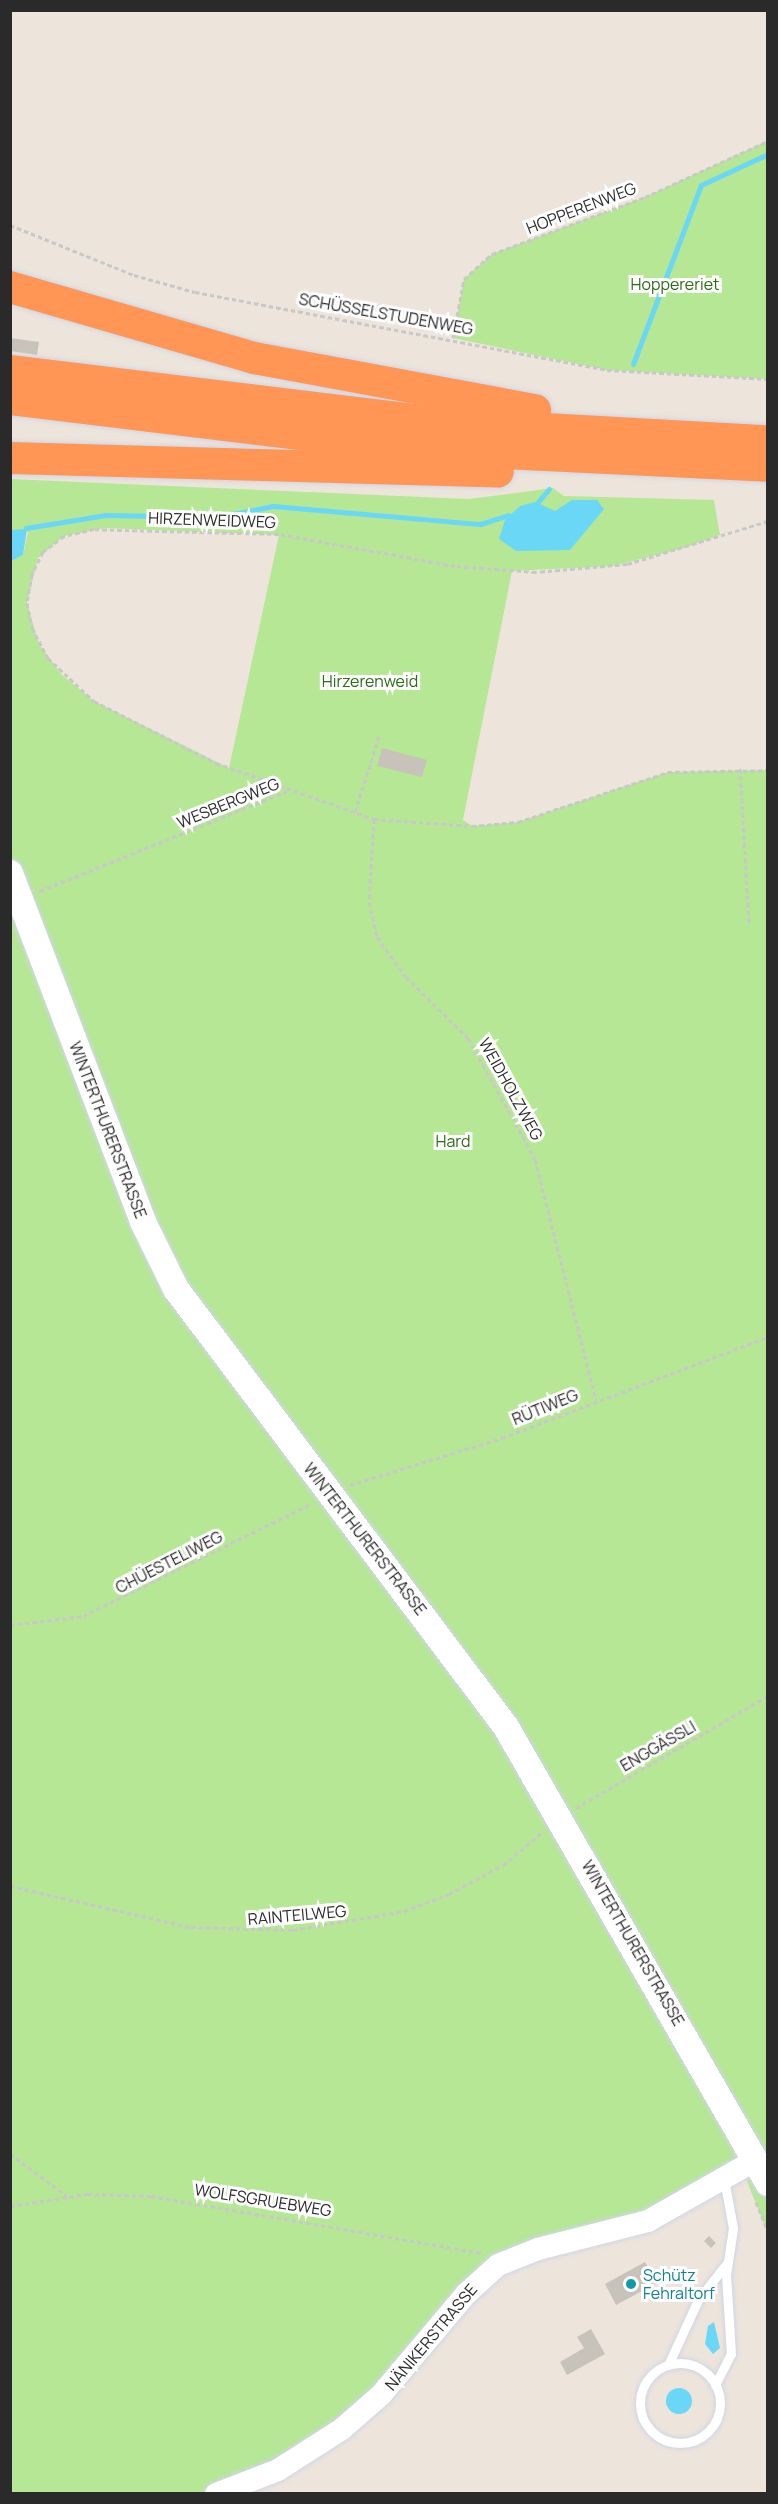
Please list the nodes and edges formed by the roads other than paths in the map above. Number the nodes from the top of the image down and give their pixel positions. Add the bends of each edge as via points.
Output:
1 (10, 287) edge
2 (10, 371) edge
3 (10, 399) edge
4 (753, 441) edge
5 (10, 458) edge
6 (768, 466) edge
7 (10, 873) edge
8 (740, 2169) junction
9 (768, 2183) edge
10 (727, 2264) junction
11 (668, 2365) junction
12 (715, 2385) junction
13 (216, 2493) edge

1 - 4 highway via 254,358 369,382
2 - 4 highway via 429,422
3 - 6 highway via 424,449
5 - 6 highway via 440,474
7 - 8 main road, WINTERTHURERSTRASSE via 147,1230 177,1288 317,1501 484,1694 550,1826
8 - 9 main road, WINTERTHURERSTRASSE
8 - 10 lane
8 - 13 street, NÄNIKERSTRASSE via 634,2226 509,2259 466,2294 402,2373 342,2429 278,2470
10 - 11 lane via 698,2300
10 - 12 lane via 731,2354
11 - 12 lane via 697,2367
11 - 12 lane via 645,2383 639,2402 644,2422 667,2441 696,2439 712,2427 719,2408

